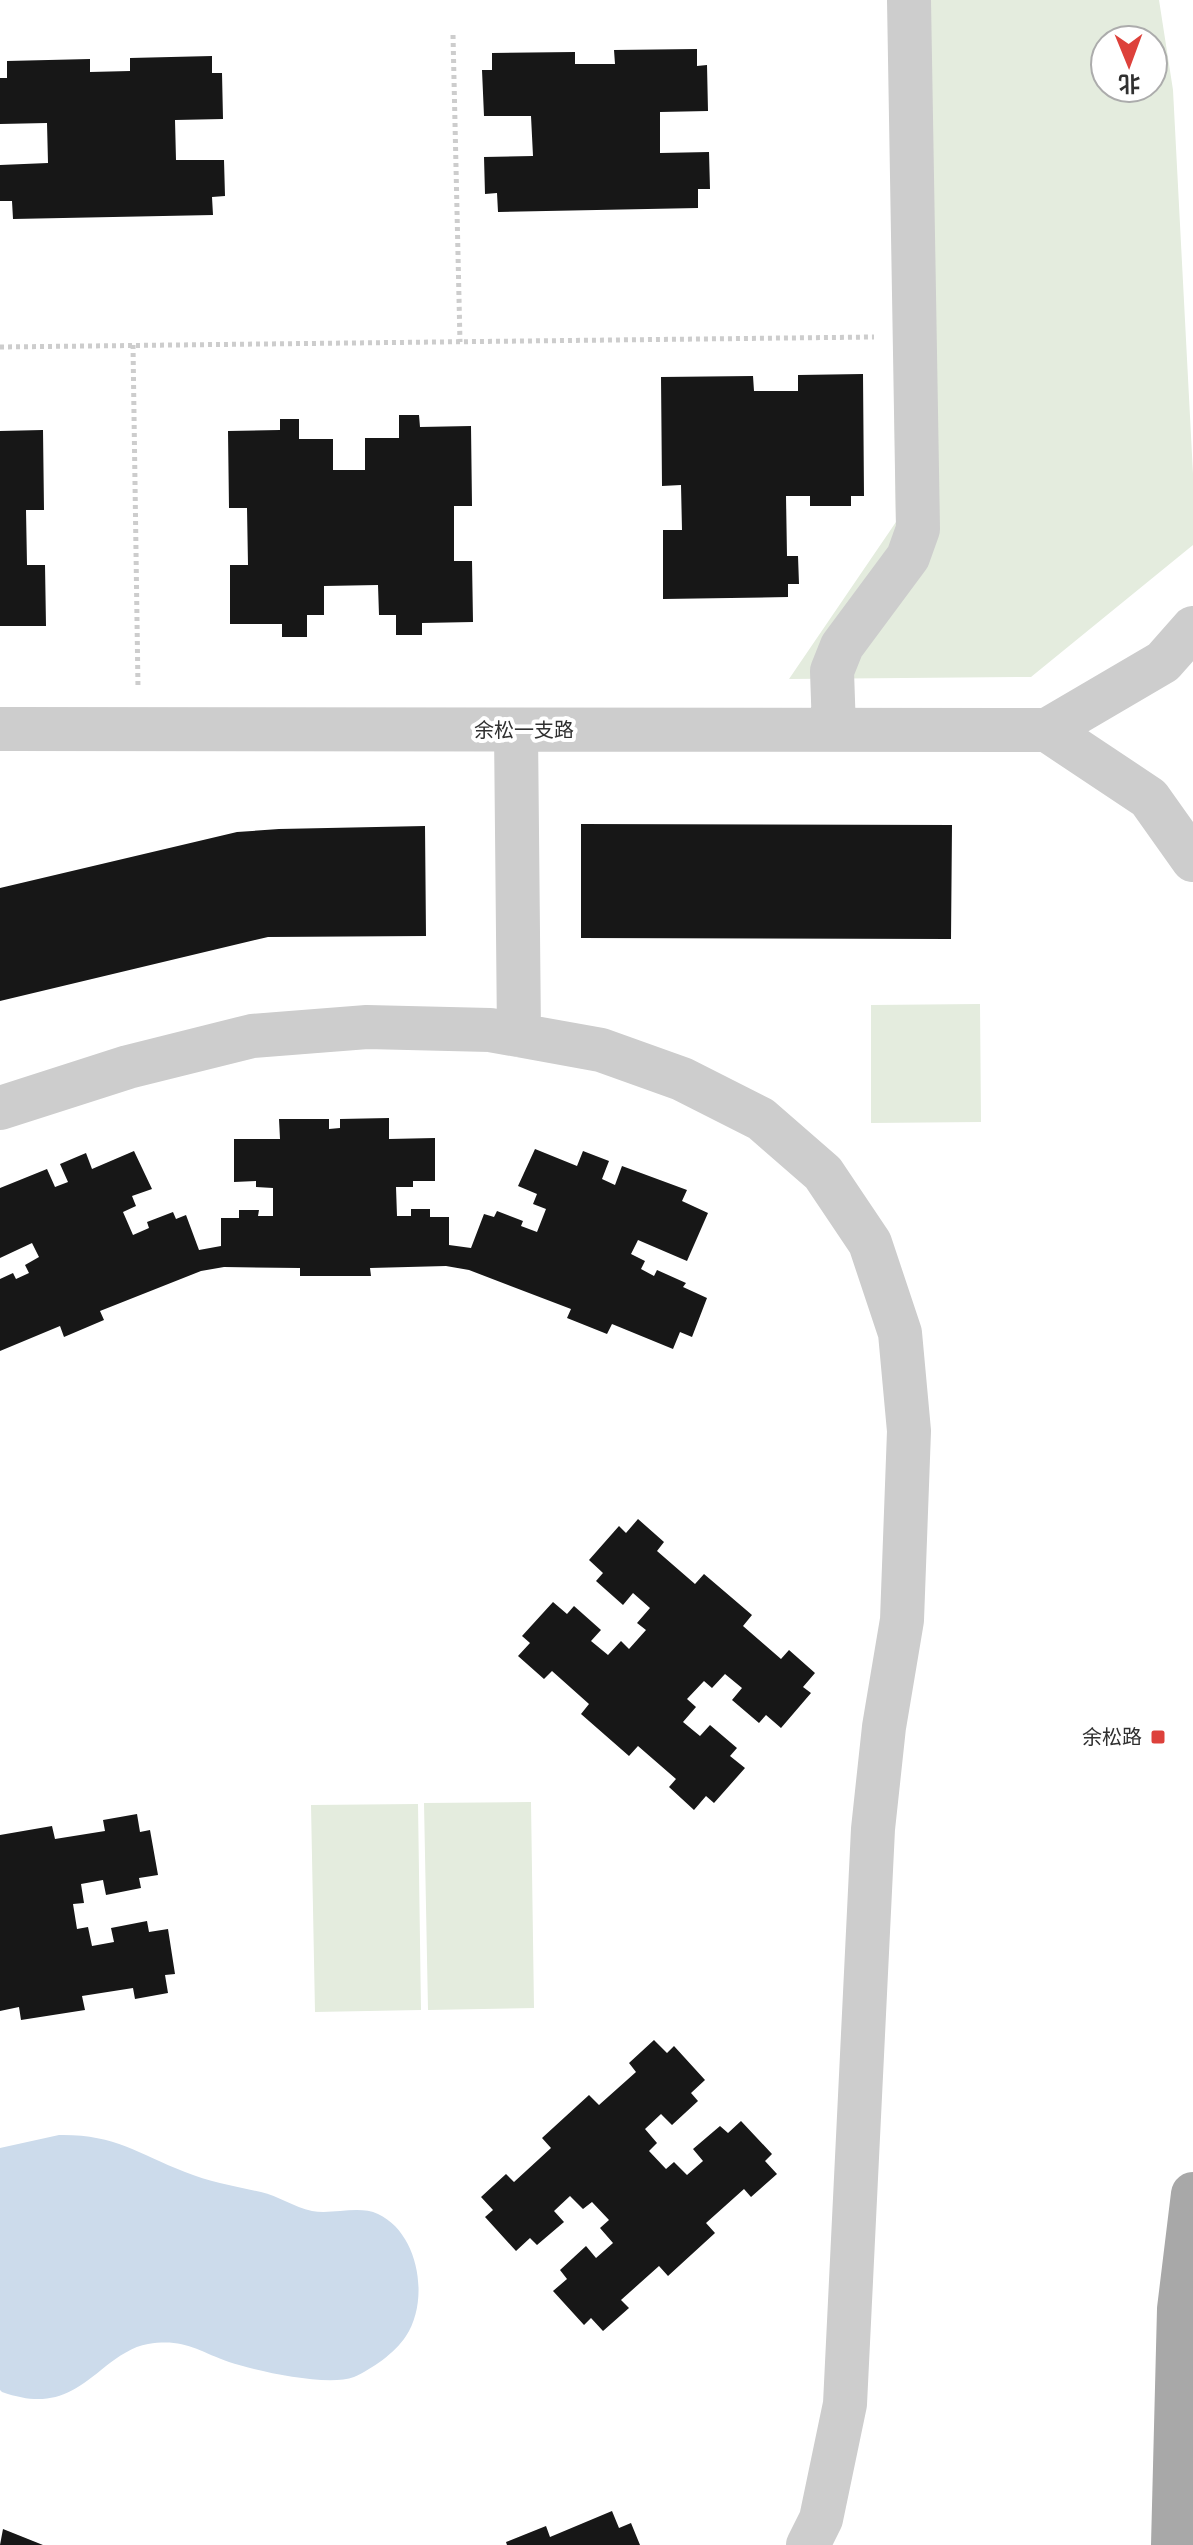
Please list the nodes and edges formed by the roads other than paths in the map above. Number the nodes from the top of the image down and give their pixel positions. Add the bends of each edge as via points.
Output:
1 (909, 0) edge
2 (1193, 628) edge
3 (0, 729) edge
4 (516, 730) junction
5 (834, 730) junction
6 (1047, 730) junction
7 (1193, 860) edge
8 (519, 1035) junction
9 (0, 1108) edge
10 (1193, 2194) edge
11 (808, 2545) edge
12 (1173, 2545) edge

1 - 5 street via 918,529 908,557 842,646 832,671
2 - 6 street via 1163,662
3 - 4 street, 余松一支路
4 - 5 street, 余松一支路
4 - 8 street
5 - 6 street, 余松一支路
6 - 7 street via 1149,798
8 - 9 street via 367,1027 252,1036 128,1067
8 - 11 street via 601,1050 682,1079 761,1119 823,1173 870,1243 900,1333 909,1431 902,1620 873,1829 845,2404 821,2519
10 - 12 main road via 1179,2309

